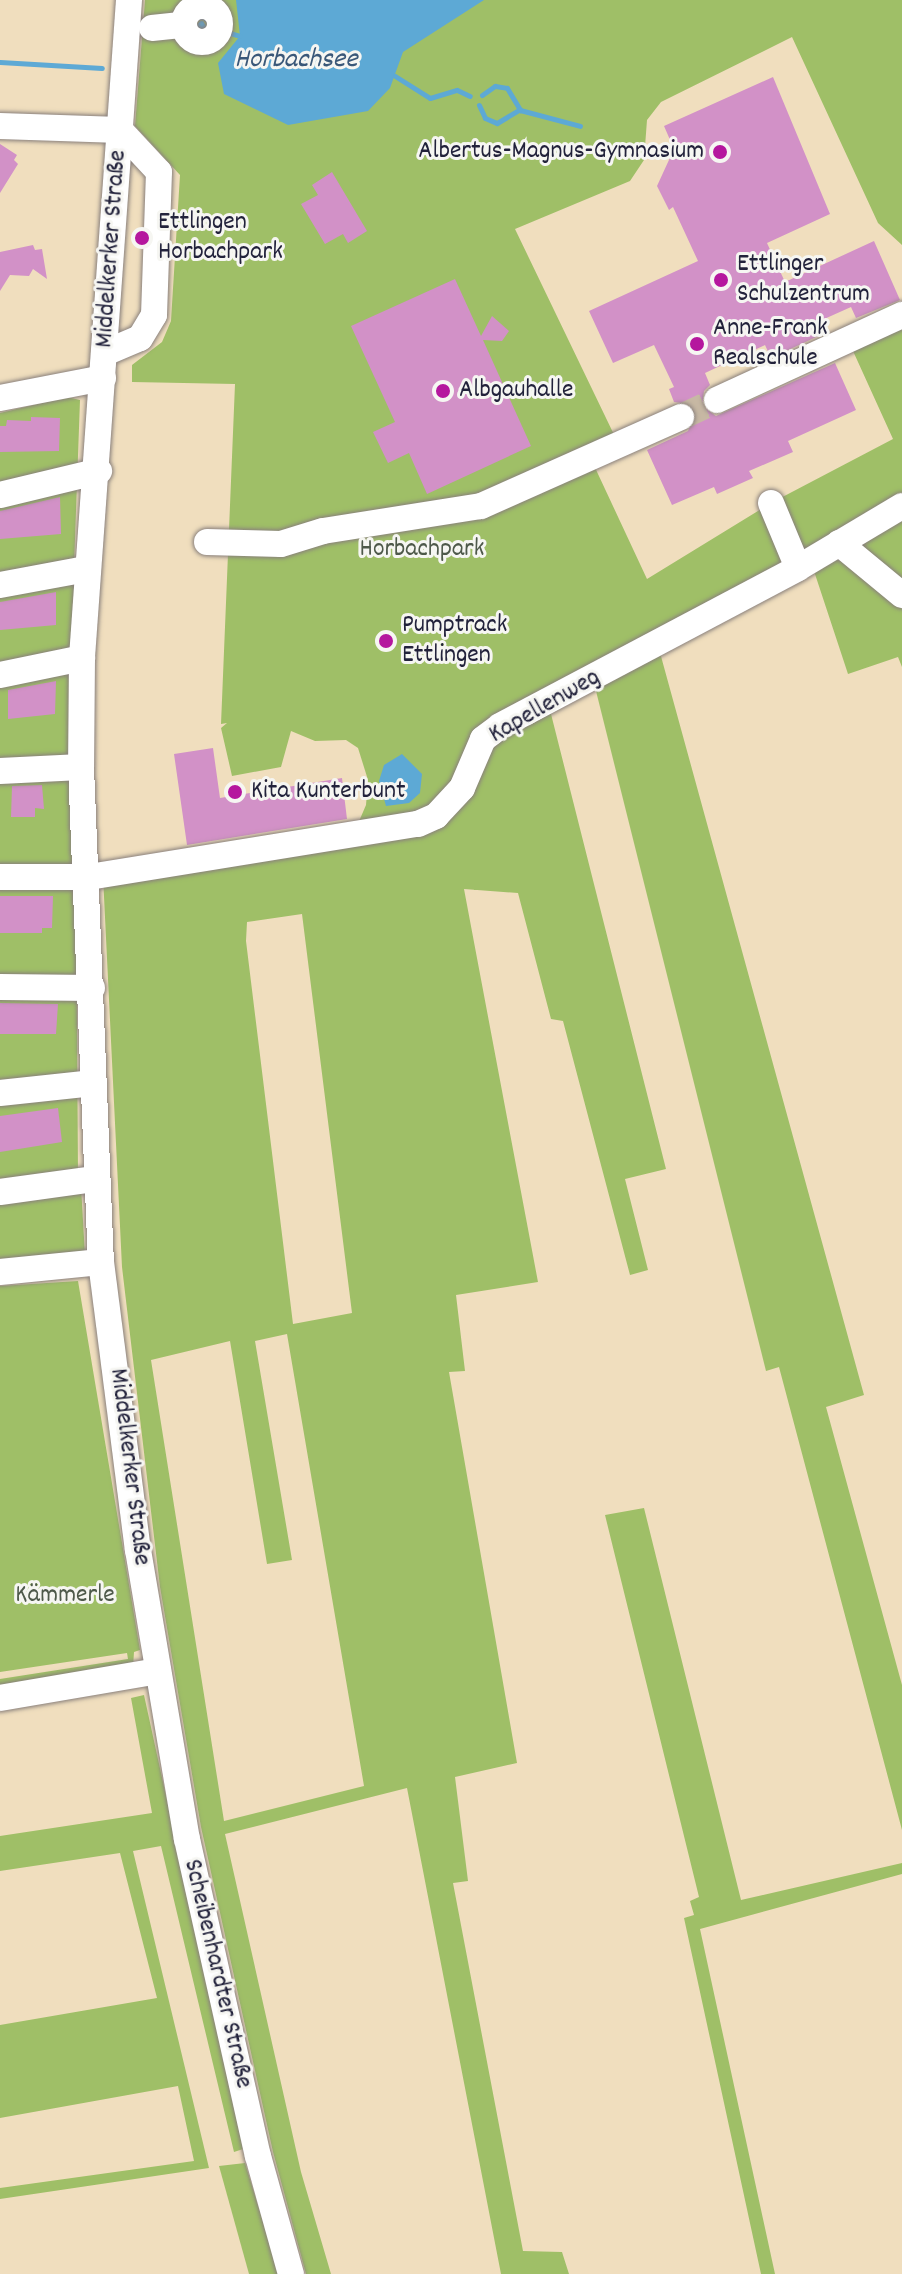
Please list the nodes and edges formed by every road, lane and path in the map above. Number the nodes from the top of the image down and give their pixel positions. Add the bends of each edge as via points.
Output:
1 (129, 0) edge
2 (139, 28) junction
3 (213, 29) edge
4 (0, 126) edge
5 (120, 130) junction
6 (902, 315) edge
7 (104, 366) junction
8 (0, 398) edge
9 (717, 400) tunnel mouth
10 (681, 417) tunnel mouth
11 (99, 471) junction
12 (0, 495) edge
13 (771, 503) dead end
14 (902, 506) edge
15 (207, 542) dead end
16 (839, 543) junction
17 (798, 568) junction
18 (86, 569) junction
19 (0, 585) edge
20 (902, 595) edge
21 (82, 658) junction
22 (0, 675) edge
23 (81, 767) junction
24 (0, 771) edge
25 (0, 877) edge
26 (89, 877) junction
27 (0, 987) edge
28 (92, 988) junction
29 (93, 1083) junction
30 (0, 1093) edge
31 (95, 1179) junction
32 (0, 1192) edge
33 (101, 1262) junction
34 (0, 1272) edge
35 (158, 1671) junction
36 (0, 1698) edge
37 (291, 2274) edge

1 - 2 street, Middelkerker Straße
2 - 3 street via 183,25 195,7
2 - 5 street, Middelkerker Straße
4 - 5 street
5 - 7 street, Middelkerker Straße
5 - 7 street via 159,172 154,315 140,338
6 - 9 street
7 - 8 street
7 - 11 street, Middelkerker Straße
10 - 15 street via 481,506 323,531 281,544
11 - 12 street
11 - 18 street, Middelkerker Straße
13 - 17 street
14 - 16 street, Kapellenweg
16 - 17 street, Kapellenweg
16 - 20 street
17 - 26 street, Kapellenweg via 500,726 483,739 462,788 436,816 418,824
18 - 19 street
18 - 21 street, Middelkerker Straße
21 - 22 street
21 - 23 street, Middelkerker Straße
23 - 24 street
23 - 26 street, Middelkerker Straße
25 - 26 street, Kapellenweg
26 - 28 street, Middelkerker Straße
27 - 28 street
28 - 29 street, Middelkerker Straße
29 - 30 street
29 - 31 street, Middelkerker Straße
31 - 32 street
31 - 33 street, Middelkerker Straße
33 - 34 street
33 - 35 street, Middelkerker Straße
35 - 36 street
35 - 37 street, Scheibenhardter Straße via 190,1854 258,2156

